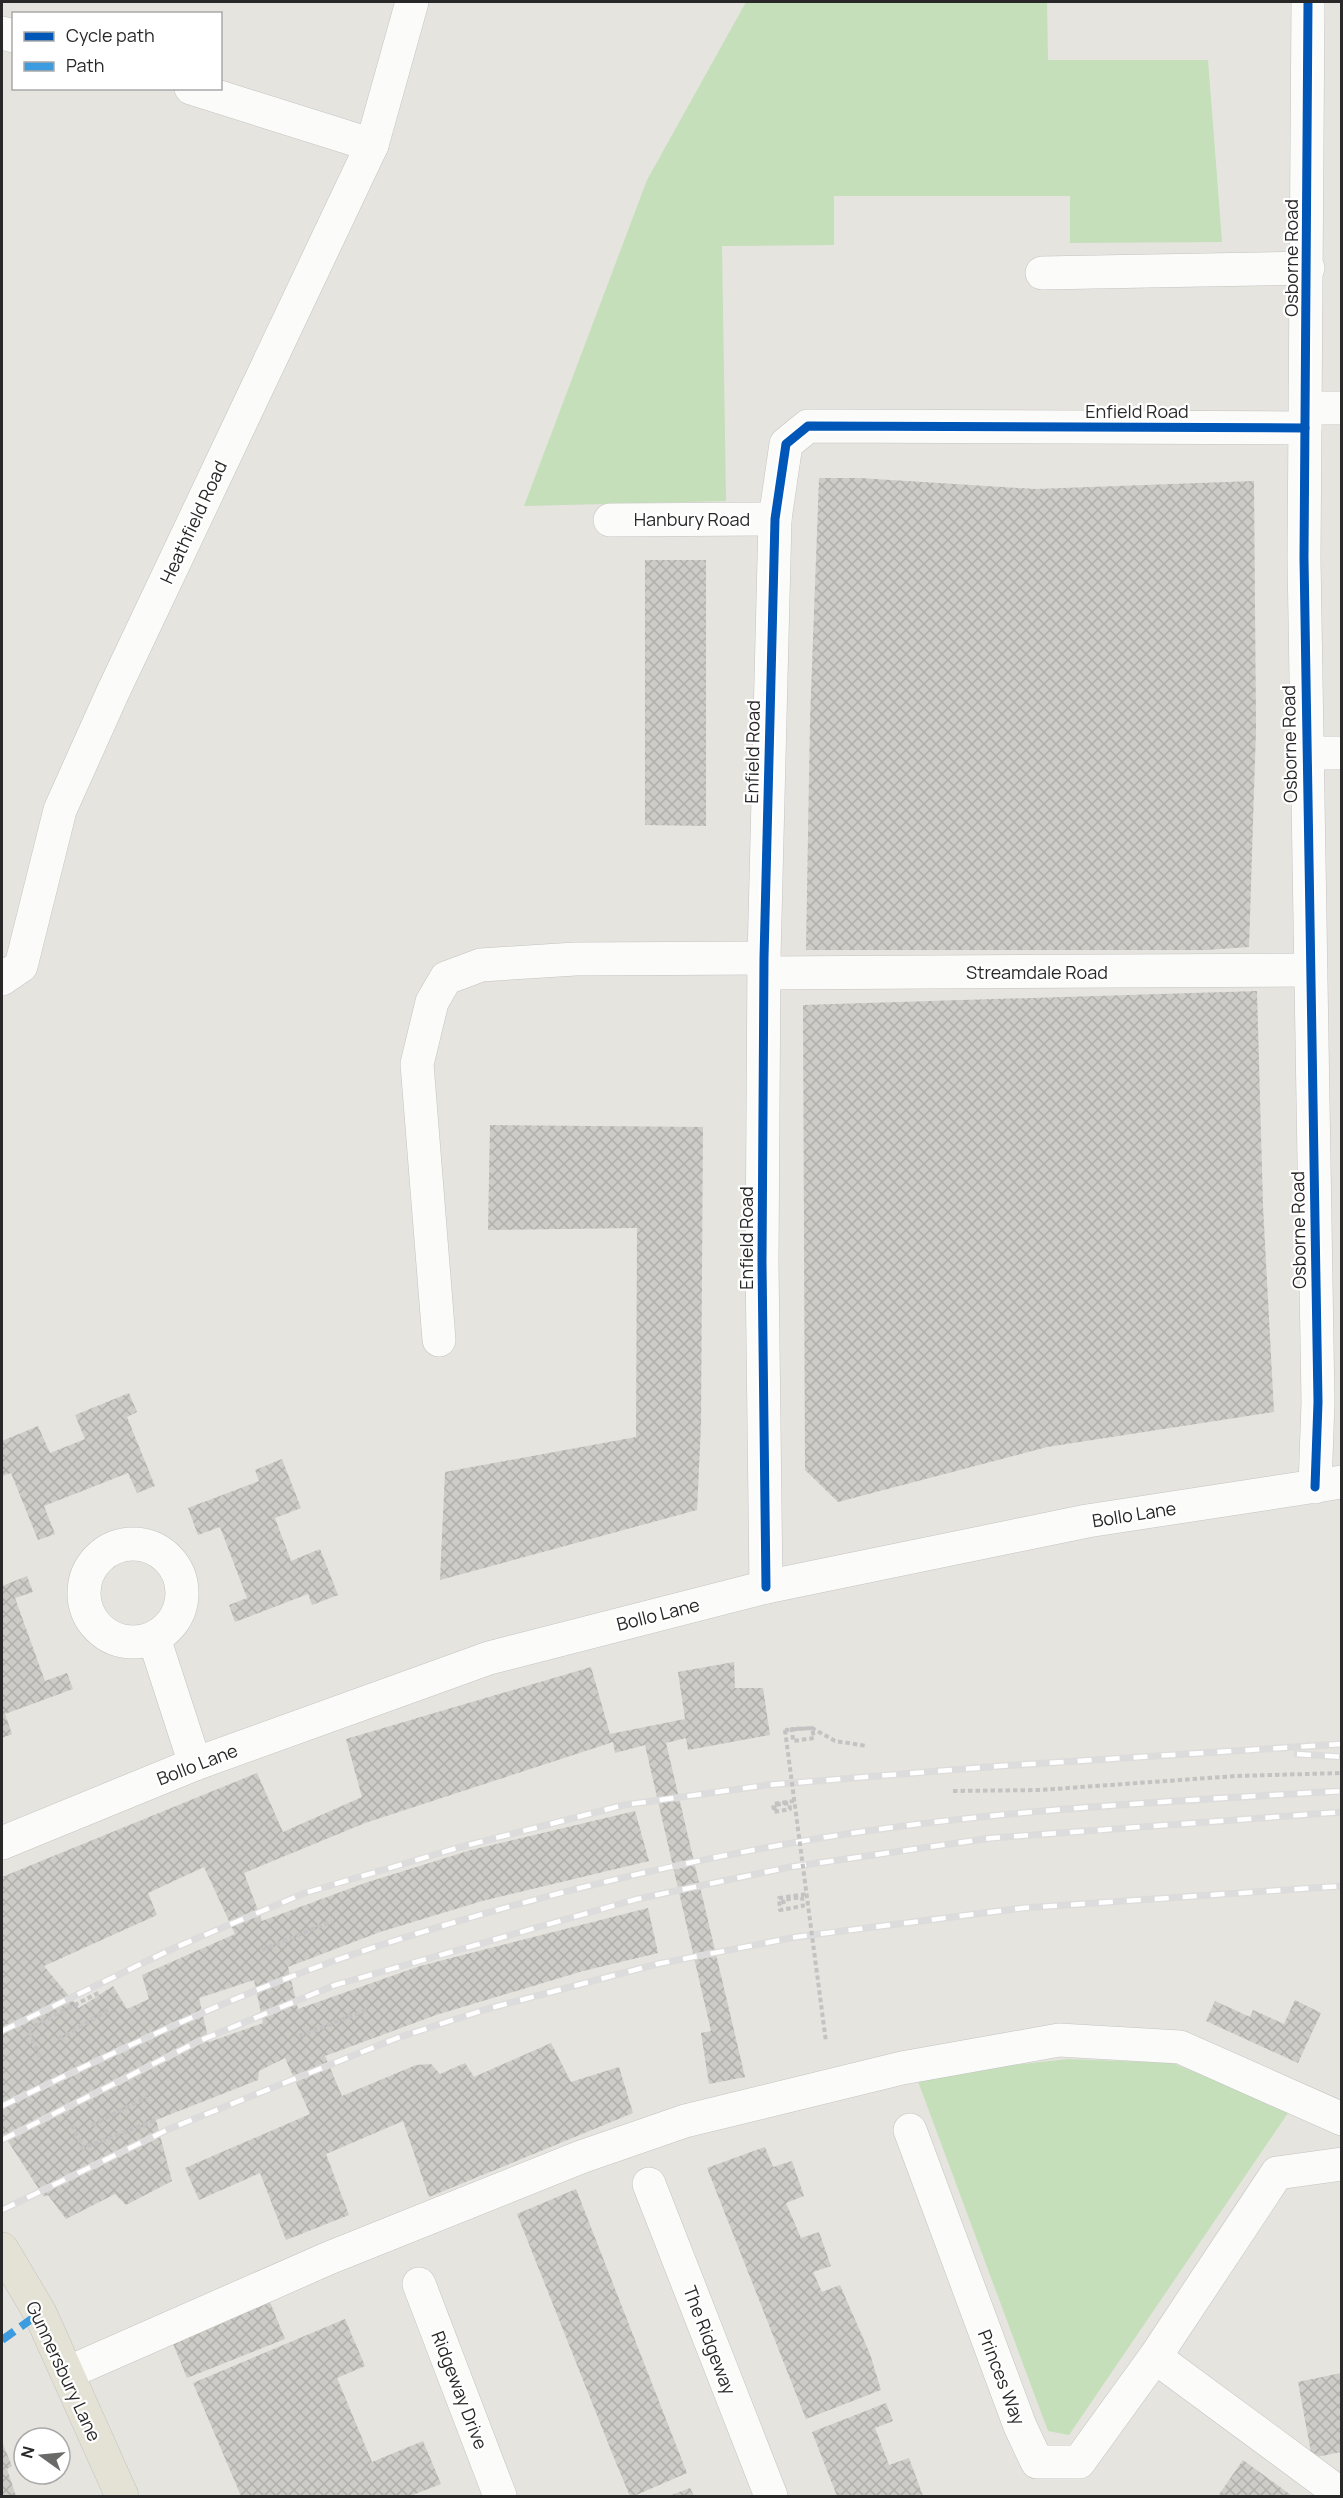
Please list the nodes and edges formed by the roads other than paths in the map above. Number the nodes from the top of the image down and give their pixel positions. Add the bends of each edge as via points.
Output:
1 (412, 2) edge
2 (1308, 2) edge
3 (197, 90) edge
4 (372, 145) junction
5 (1308, 268) junction
6 (1042, 273) dead end
7 (1341, 408) edge
8 (1305, 418) junction
9 (775, 519) junction
10 (610, 520) dead end
11 (1306, 753) junction
12 (1341, 753) edge
13 (764, 965) junction
14 (1310, 970) junction
15 (2, 979) edge
16 (439, 1341) dead end
17 (1328, 1484) edge
18 (766, 1587) junction
19 (154, 1638) dead end
20 (195, 1764) junction
21 (2, 1843) edge
22 (1341, 2119) edge
23 (910, 2130) dead end
24 (1341, 2164) edge
25 (649, 2184) dead end
26 (2, 2249) edge
27 (419, 2284) dead end
28 (1155, 2357) junction
29 (67, 2373) junction
30 (1341, 2495) edge
31 (122, 2496) edge
32 (500, 2496) edge
33 (771, 2496) edge

1 - 4 street, Heathfield Road
2 - 5 street, Osborne Road
3 - 4 street
4 - 15 street, Heathfield Road via 60,810 21,966
5 - 6 street
5 - 8 street, Osborne Road
7 - 8 street
8 - 9 street, Enfield Road via 808,426 786,444
8 - 11 street, Osborne Road via 1291,514
9 - 10 street, Hanbury Road
9 - 13 street, Enfield Road
11 - 12 street
11 - 14 street, Osborne Road
13 - 14 street, Streamdale Road
13 - 16 street, Streamdale Road via 575,959 481,965 446,978 432,1002 417,1064
13 - 18 street, Enfield Road
14 - 17 street, Osborne Road via 1318,1402
17 - 18 street, Bollo Lane via 1087,1521
18 - 20 street, Bollo Lane via 489,1658
19 - 20 street
20 - 21 street, Bollo Lane
22 - 29 street via 1180,2047 1059,2040 902,2068 685,2121 581,2157 329,2258
23 - 28 street, Princes Way via 1036,2462 1079,2462
24 - 28 street, Princes Way via 1277,2173
25 - 33 street, The Ridgeway
26 - 29 main road, Gunnersbury Lane
27 - 32 street, Ridgeway Drive
28 - 30 street
29 - 31 main road, Gunnersbury Lane

